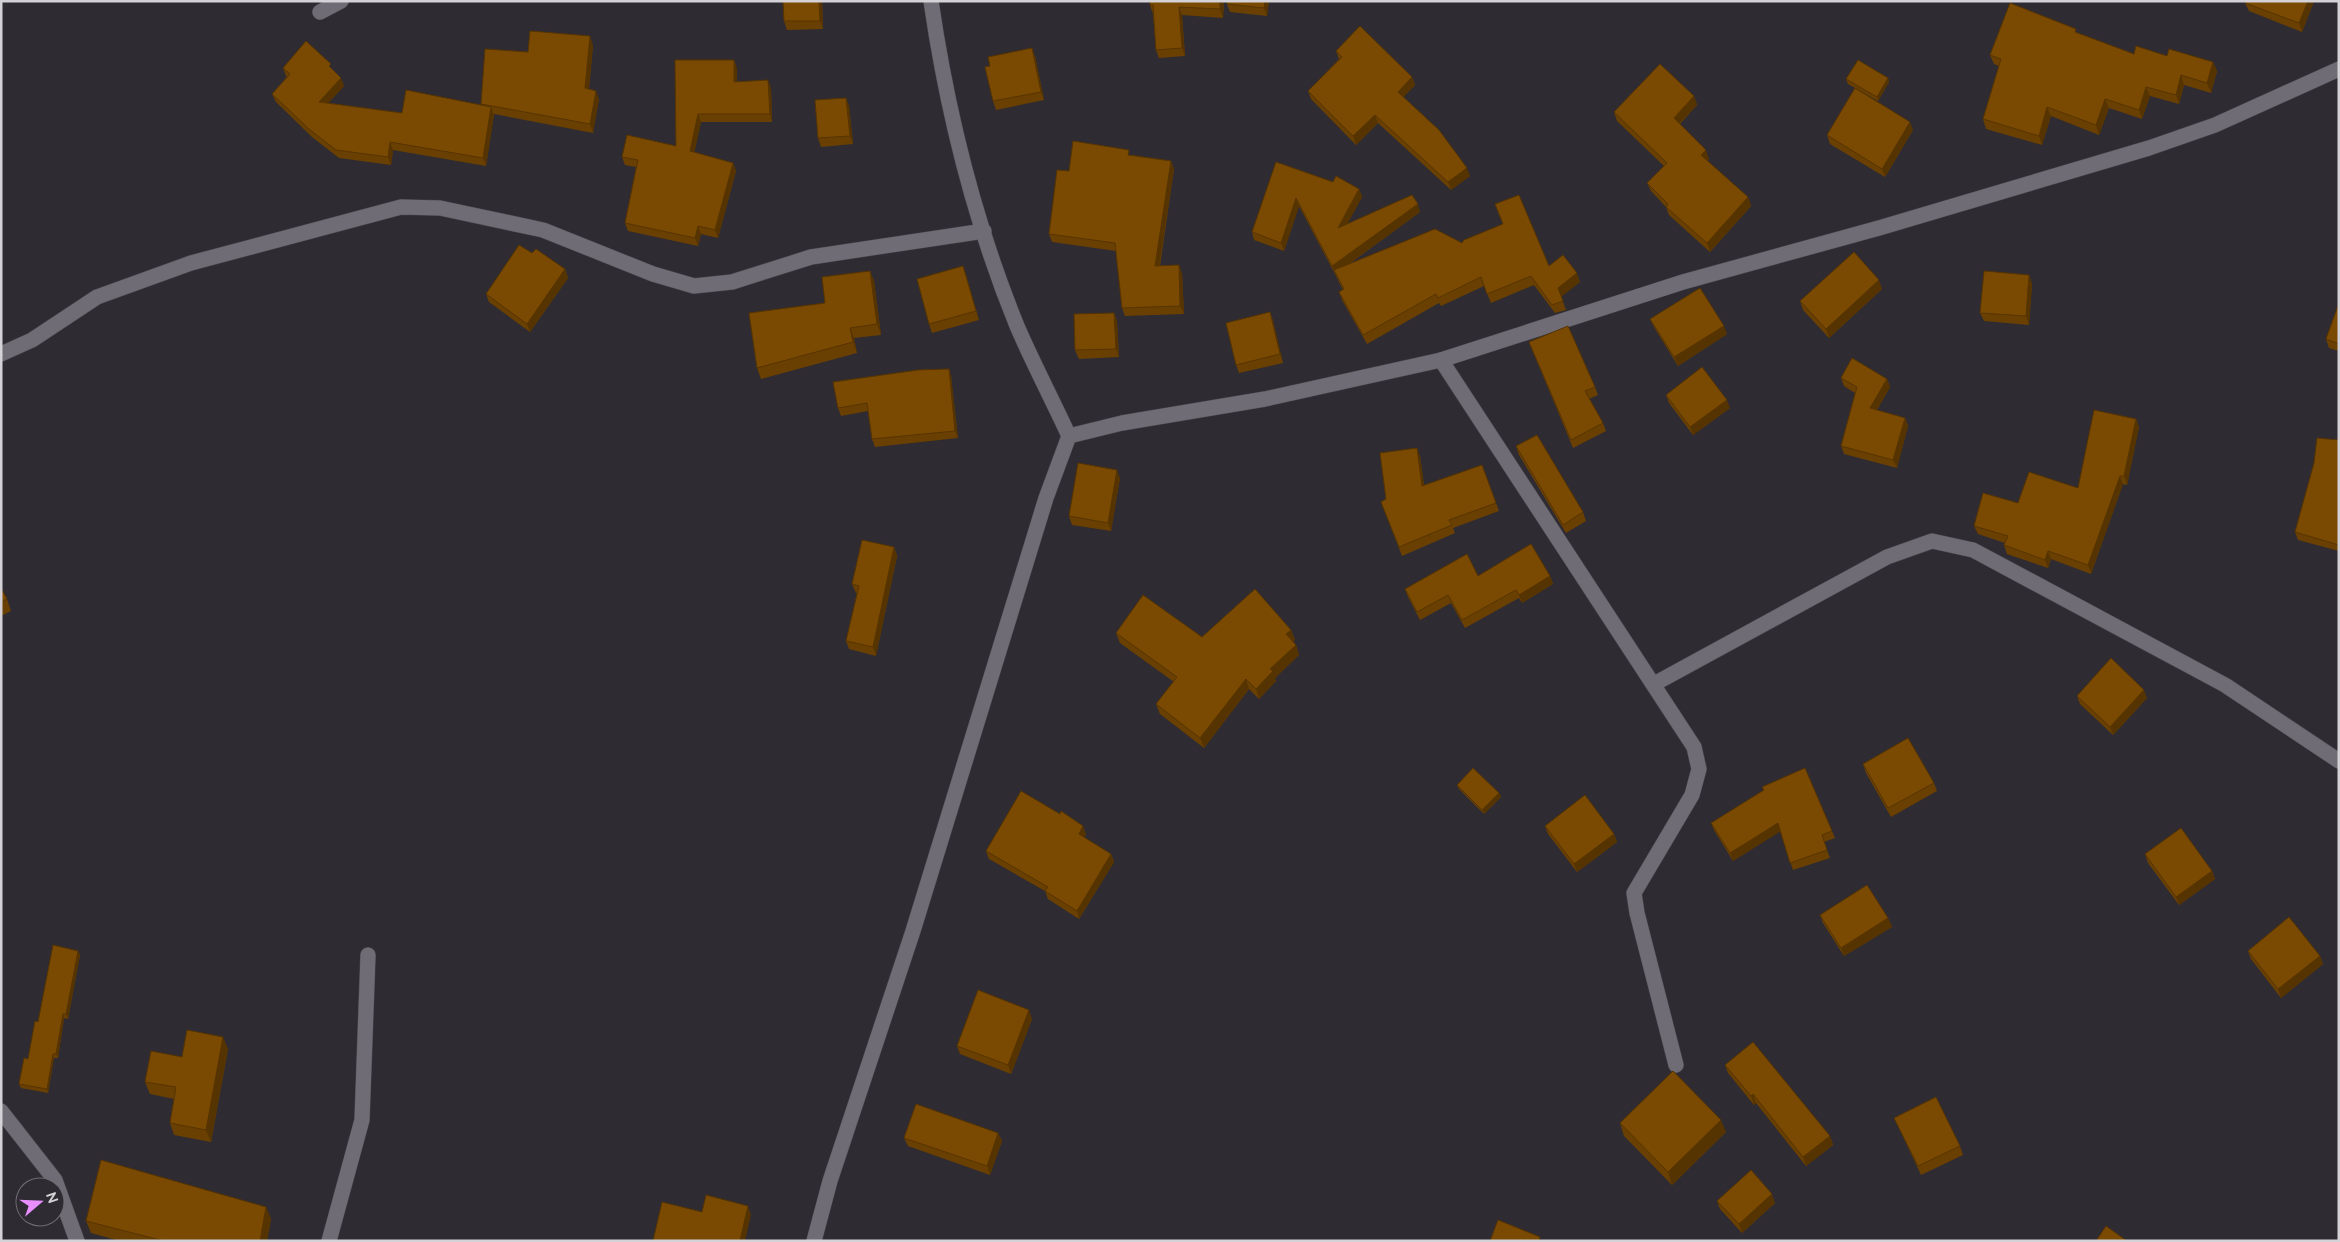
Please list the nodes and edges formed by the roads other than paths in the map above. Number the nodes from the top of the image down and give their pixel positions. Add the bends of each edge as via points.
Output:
1 (341, 1) edge
2 (931, 1) edge
3 (320, 12) dead end
4 (2339, 69) edge
5 (984, 231) junction
6 (1, 354) edge
7 (1441, 360) junction
8 (1069, 436) junction
9 (1654, 684) junction
10 (2339, 761) edge
11 (368, 955) dead end
12 (1676, 1065) dead end
13 (1, 1110) edge
14 (78, 1241) edge
15 (329, 1241) edge
16 (814, 1241) edge

1 - 3 street
2 - 5 street via 937,43 969,184
4 - 7 street via 2215,125 2148,148 1683,282
5 - 6 street via 811,257 732,282 694,286 653,274 543,230 440,208 402,207 191,262 97,297 32,340
5 - 8 street via 1017,326
7 - 8 street via 1265,399 1122,423
7 - 9 street
8 - 16 street via 1046,498 913,931 830,1180
9 - 10 street via 1887,557 1932,541 1973,550 2225,685
9 - 12 street via 1694,746 1699,769 1692,795 1634,893
11 - 15 street via 362,1120
13 - 14 street via 55,1180

